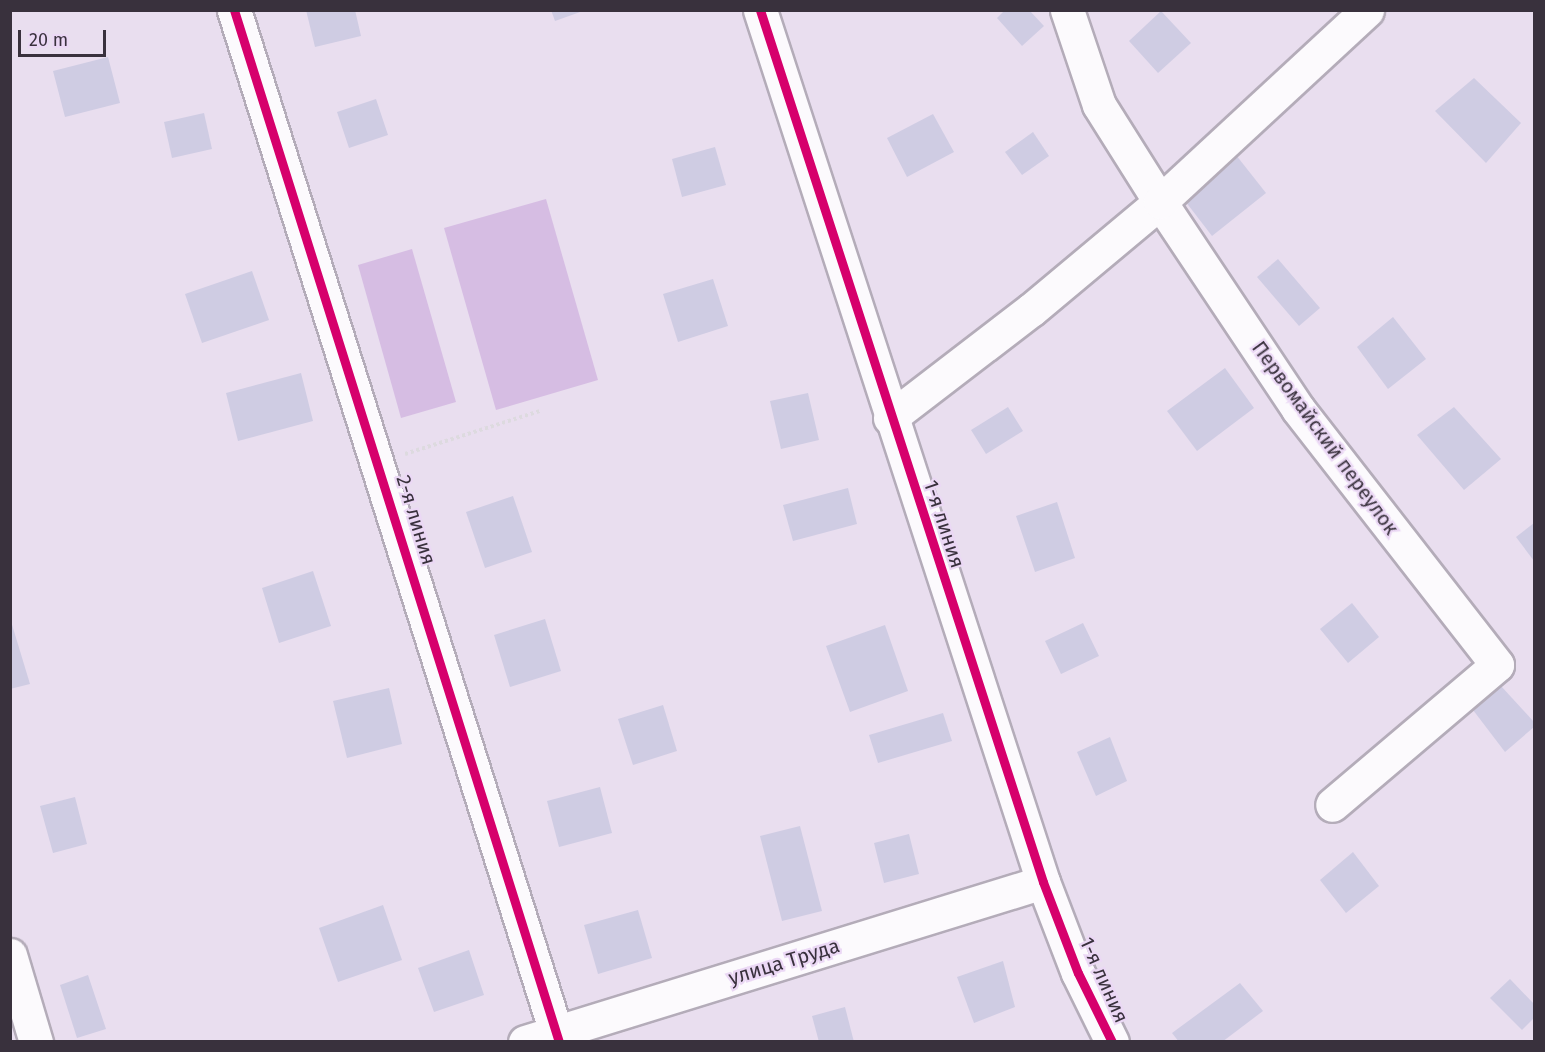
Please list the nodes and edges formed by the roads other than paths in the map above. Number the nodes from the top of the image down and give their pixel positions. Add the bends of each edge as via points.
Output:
1 (234, 10) edge
2 (760, 10) edge
3 (1067, 10) edge
4 (1367, 10) edge
5 (1160, 201) junction
6 (890, 418) junction
7 (1332, 805) dead end
8 (1043, 882) junction
9 (10, 954) edge
10 (547, 1039) edge
11 (36, 1041) edge
12 (1112, 1041) edge

1 - 10 street, 2-я линия via 379,463
2 - 6 street, 1-я линия
3 - 5 street, Первомайский переулок via 1099,105
4 - 5 street
5 - 6 street via 1031,310
5 - 7 street, Первомайский переулок via 1298,409 1497,665
6 - 8 street, 1-я линия
8 - 10 street, улица Труда
8 - 12 street, 1-я линия via 1078,974
9 - 11 street

